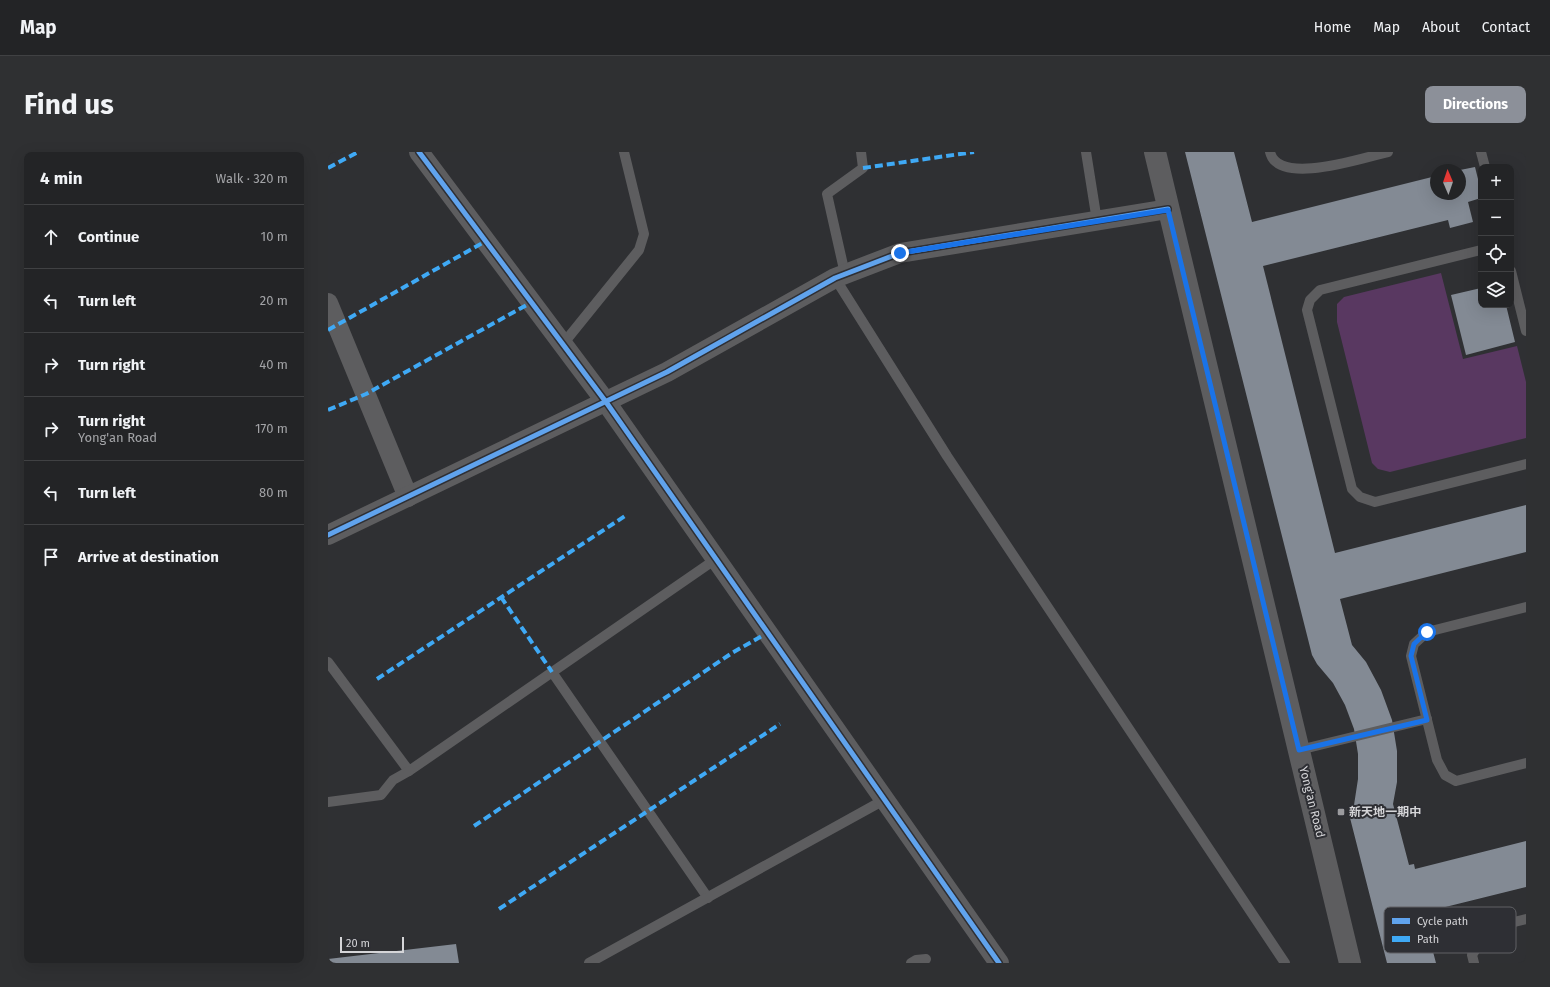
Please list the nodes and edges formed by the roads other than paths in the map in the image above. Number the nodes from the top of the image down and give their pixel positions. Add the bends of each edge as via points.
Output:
1 (419, 152) edge
2 (624, 152) edge
3 (861, 152) edge
4 (1086, 152) edge
5 (1154, 152) edge
6 (1270, 152) edge
7 (1388, 152) edge
8 (1481, 152) edge
9 (1484, 164) edge
10 (1168, 210) junction
11 (1097, 221) junction
12 (1478, 251) edge
13 (840, 276) junction
14 (1514, 284) edge
15 (328, 303) edge
16 (1526, 331) edge
17 (563, 344) junction
18 (606, 402) junction
19 (1526, 464) edge
20 (408, 497) junction
21 (328, 535) edge
22 (716, 559) junction
23 (1526, 607) edge
24 (328, 662) edge
25 (552, 672) junction
26 (1427, 720) junction
27 (1299, 750) junction
28 (1526, 763) edge
29 (409, 771) junction
30 (884, 800) junction
31 (328, 802) edge
32 (708, 898) junction
33 (1526, 919) edge
34 (1516, 922) edge
35 (1473, 953) edge
36 (926, 959) dead end
37 (589, 963) edge
38 (911, 963) edge
39 (999, 963) edge
40 (1285, 963) edge
41 (1350, 963) edge
42 (1474, 963) edge

1 - 17 street
2 - 17 lane via 644,234 639,250
3 - 13 lane via 863,168 827,194
4 - 11 lane
5 - 10 street, Yong'an Road
6 - 7 lane via 1282,167 1313,170
8 - 9 lane
10 - 11 street
10 - 27 street, Yong'an Road
11 - 13 street via 900,253
12 - 19 lane via 1320,290 1310,300 1307,310 1352,489 1360,497 1375,502
13 - 18 street via 667,372
13 - 40 lane via 947,456
14 - 16 lane
15 - 20 street
17 - 18 street
18 - 20 street
18 - 22 street
20 - 21 street
22 - 25 lane
22 - 30 street
23 - 26 lane via 1427,632 1414,644 1411,656
24 - 29 lane
25 - 29 lane
25 - 32 lane
26 - 27 lane
26 - 28 lane via 1437,760 1445,775 1456,781
27 - 41 street, Yong'an Road
29 - 31 lane via 393,780 381,795
30 - 32 lane
30 - 39 street
32 - 37 lane
33 - 34 lane
35 - 42 lane
36 - 38 lane

